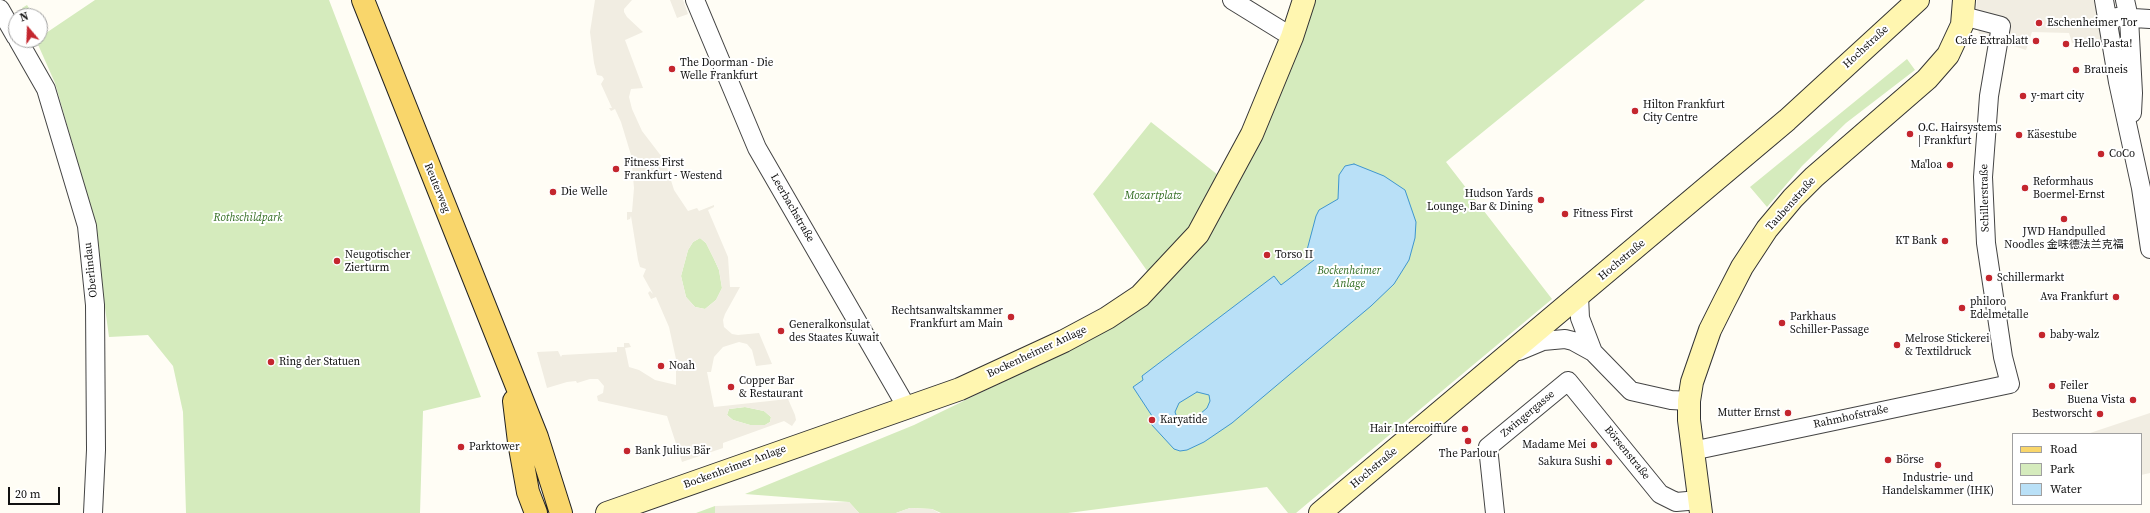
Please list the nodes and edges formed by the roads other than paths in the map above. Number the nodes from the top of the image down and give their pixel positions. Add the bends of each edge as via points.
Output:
1 (362, 0) edge
2 (695, 0) edge
3 (1232, 0) edge
4 (1304, 0) edge
5 (1918, 0) edge
6 (2126, 0) edge
7 (2104, 2) edge
8 (1964, 8) edge
9 (0, 9) edge
10 (2129, 18) junction
11 (2150, 19) edge
12 (8, 23) edge
13 (1292, 37) junction
14 (23, 48) edge
15 (2130, 132) junction
16 (2150, 249) edge
17 (1579, 296) junction
18 (1594, 352) junction
19 (1508, 356) junction
20 (511, 376) junction
21 (1568, 381) joint
22 (2010, 384) joint
23 (1689, 401) junction
24 (906, 406) junction
25 (1692, 451) junction
26 (1700, 507) edge
27 (93, 513) edge
28 (536, 513) edge
29 (561, 513) edge
30 (607, 513) edge
31 (1320, 513) edge
32 (1495, 513) edge

1 - 20 main road, Reuterweg
2 - 24 street, Leerbachstraße via 757,148
3 - 13 street
4 - 13 main road, Bockenheimer Anlage
5 - 17 main road, Hochstraße via 1787,120
6 - 10 street
7 - 10 street via 2119,18
7 - 15 street
8 - 22 street, Schillerstraße via 2001,26 1989,96 1983,177 1986,242 2003,357
8 - 23 main road, Taubenstraße via 1957,39 1948,55 1927,79 1814,177 1767,229 1742,267 1710,330 1692,382
9 - 12 street
10 - 11 street
10 - 15 street via 2133,93
13 - 24 main road, Bockenheimer Anlage via 1252,134 1198,234 1145,292 1107,318 1064,340 960,389
14 - 27 street, Oberlindau via 46,89 87,226 95,305 96,450
15 - 16 street
17 - 18 street via 1580,318
17 - 19 main road, Hochstraße
18 - 19 street via 1573,341 1554,339 1530,345
18 - 23 street via 1631,391 1663,399
19 - 31 main road, Hochstraße
20 - 28 main road, Reuterweg via 520,449 528,492
20 - 29 main road, Reuterweg via 537,437
21 - 26 street, Börsenstraße via 1660,494 1676,502
21 - 32 street, Zwingergasse via 1488,447
22 - 25 street, Rahmhofstraße
23 - 25 main road, Taubenstraße
24 - 30 main road, Bockenheimer Anlage
25 - 26 main road, Börsenstraße

